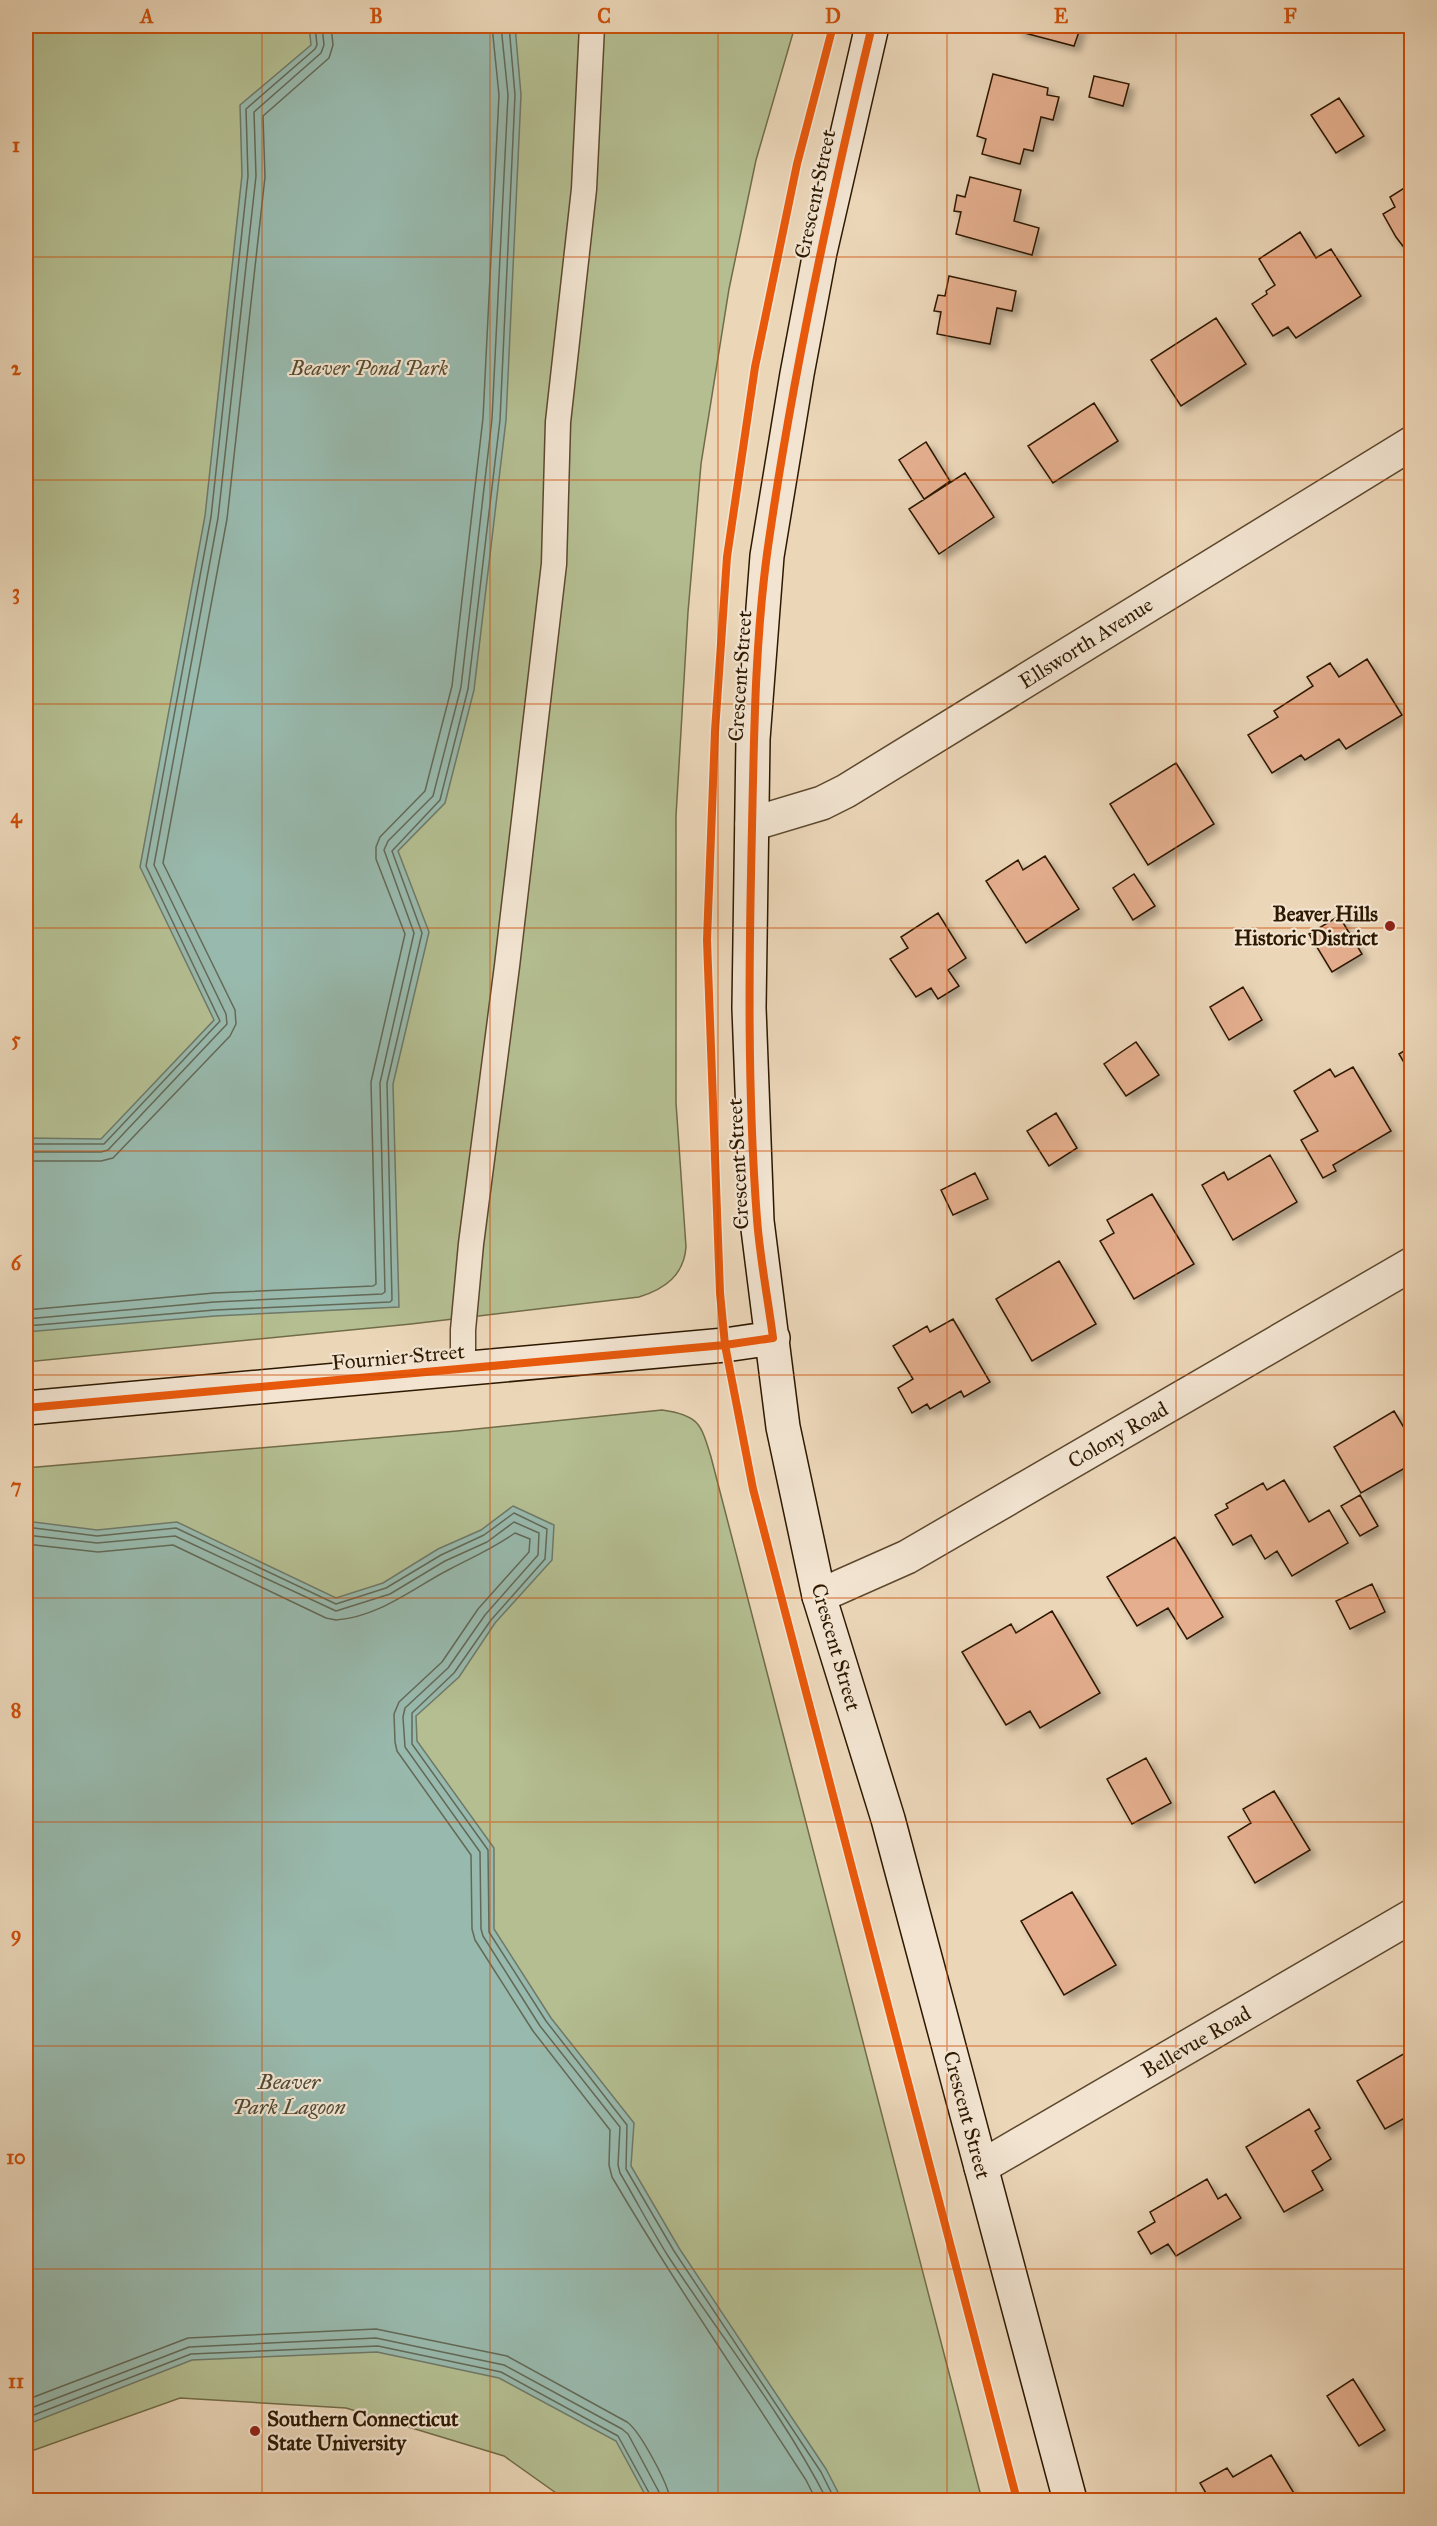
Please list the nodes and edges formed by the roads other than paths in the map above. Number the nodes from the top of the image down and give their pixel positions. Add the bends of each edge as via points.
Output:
1 (592, 26) edge
2 (873, 26) edge
3 (1412, 443) edge
4 (752, 824) junction
5 (1412, 1264) edge
6 (773, 1338) junction
7 (463, 1370) junction
8 (26, 1408) edge
9 (819, 1596) junction
10 (1412, 1916) edge
11 (981, 2167) junction
12 (1070, 2500) edge

1 - 7 lane via 584,189 558,422 554,564 471,1244
2 - 4 street, Crescent Street via 820,252 767,556 753,739
3 - 4 street, Ellsworth Avenue via 846,790 822,803
4 - 6 street, Crescent Street via 749,1008 757,1221
5 - 9 street, Colony Road via 907,1557
6 - 7 street, Fournier Street
6 - 9 street, Crescent Street via 783,1427
7 - 8 street, Fournier Street
9 - 11 street, Crescent Street via 888,1819
10 - 11 street, Bellevue Road
11 - 12 street, Crescent Street

